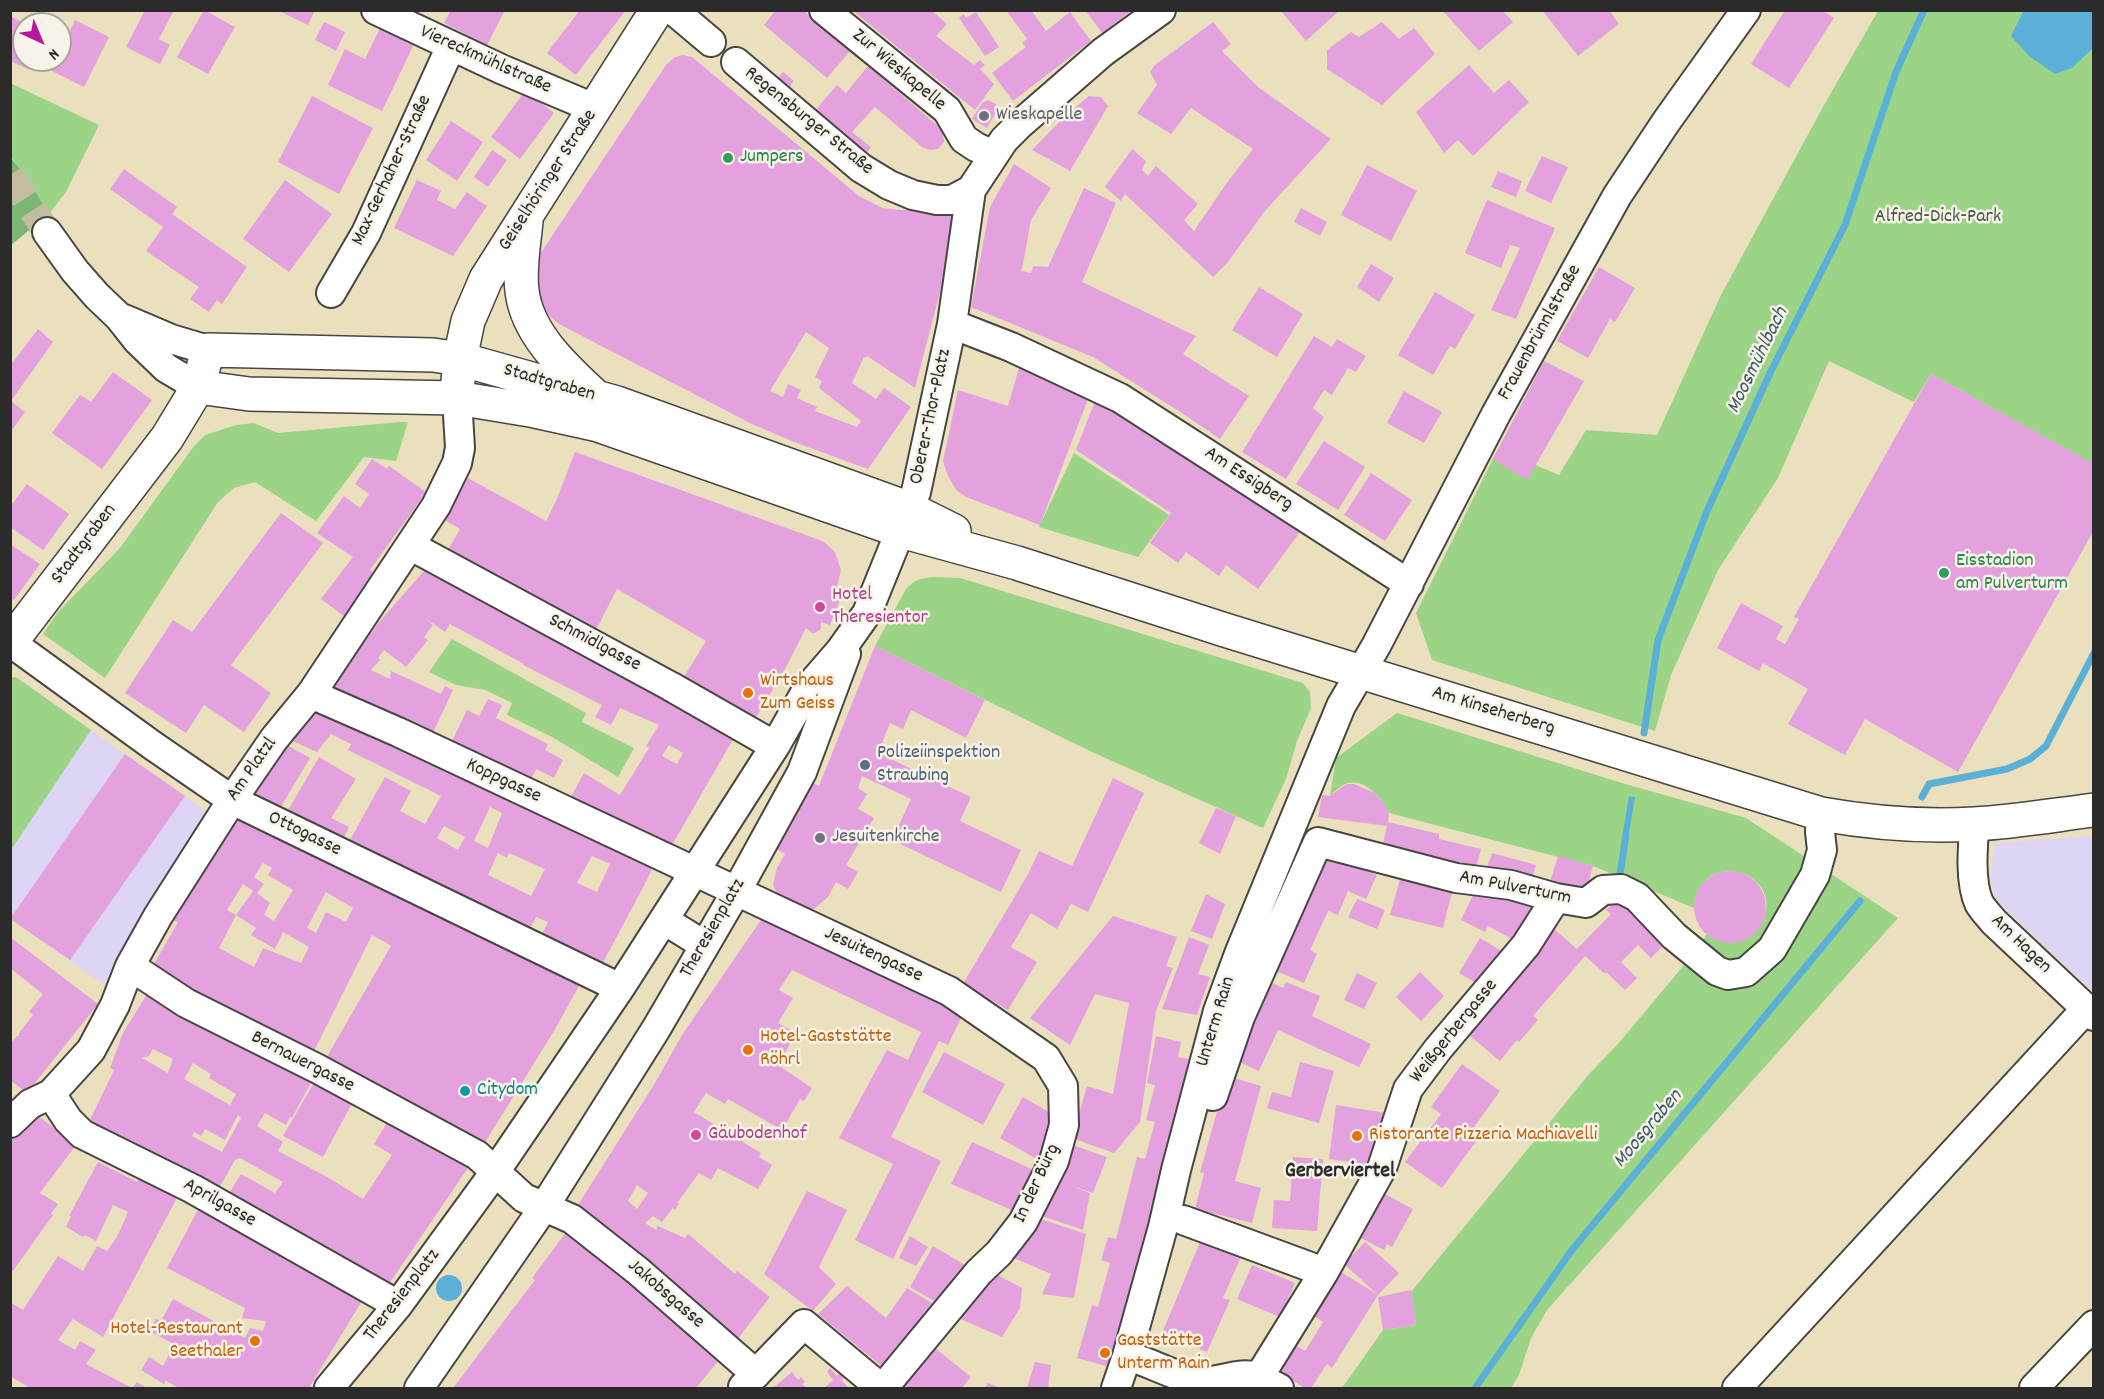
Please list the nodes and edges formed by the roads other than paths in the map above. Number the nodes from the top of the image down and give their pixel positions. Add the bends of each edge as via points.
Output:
1 (376, 10) edge
2 (657, 10) edge
3 (673, 10) edge
4 (824, 10) edge
5 (1161, 10) edge
6 (1746, 10) edge
7 (711, 42) dead end
8 (451, 46) junction
9 (736, 62) dead end
10 (596, 109) junction
11 (994, 155) junction
12 (971, 190) junction
13 (527, 215) junction
14 (47, 232) tunnel mouth
15 (331, 293) dead end
16 (119, 317) junction
17 (952, 324) junction
18 (208, 350) junction
19 (460, 359) junction
20 (1084, 380) joint
21 (198, 387) junction
22 (457, 398) junction
23 (596, 398) junction
24 (905, 520) junction
25 (411, 546) junction
26 (1409, 584) junction
27 (853, 635) junction
28 (11, 642) edge
29 (1361, 671) junction
30 (311, 694) junction
31 (775, 746) junction
32 (232, 800) junction
33 (2094, 810) edge
34 (1821, 814) junction
35 (1975, 824) junction
36 (694, 871) junction
37 (736, 892) junction
38 (1556, 898) junction
39 (664, 920) junction
40 (704, 945) junction
41 (130, 966) junction
42 (620, 988) junction
43 (2090, 1012) edge
44 (1229, 1014) junction
45 (1006, 1029) joint
46 (51, 1094) junction
47 (14, 1113) edge
48 (486, 1164) junction
49 (544, 1207) junction
50 (1183, 1220) junction
51 (1323, 1272) junction
52 (398, 1305) junction
53 (2094, 1325) edge
54 (1154, 1330) dead end
55 (1127, 1356) junction
56 (749, 1382) edge
57 (1269, 1383) edge
58 (329, 1389) edge
59 (419, 1389) edge
60 (882, 1389) edge
61 (1116, 1389) edge
62 (1737, 1389) edge
63 (2034, 1389) edge

1 - 8 street, Viereckmühlstraße
2 - 10 main road, Geiselhöringer Straße
3 - 7 street
4 - 11 street, Zur Wieskapelle via 947,110 964,139
5 - 11 street via 1103,52 1019,125
6 - 26 street, Frauenbrünnlstraße via 1617,196 1496,414
8 - 10 street, Viereckmühlstraße
8 - 15 street, Max-Gerhaher-Straße via 366,233
9 - 12 street, Regensburger Straße via 861,168 889,185 937,200 952,200
10 - 13 main road, Geiselhöringer Straße
11 - 12 street
12 - 17 street, Oberer-Thor-Platz
13 - 19 main road, Geiselhöringer Straße via 486,279 468,321
13 - 23 main road via 521,274 524,304 543,340
14 - 16 street via 97,296
16 - 18 street
16 - 21 street via 166,368
17 - 20 street, Oberer-Thor-Platz
17 - 24 street, Oberer-Thor-Platz via 916,492
18 - 19 main road, Stadtgraben via 434,355
18 - 21 main road, Stadtgraben
19 - 22 main road, Geiselhöringer Straße
19 - 23 main road, Stadtgraben
20 - 26 street, Am Essigberg via 1120,398
21 - 22 main road, Stadtgraben via 249,394
21 - 28 main road, Stadtgraben via 167,438
22 - 24 main road, Stadtgraben via 598,425
22 - 25 street, Am Platzl via 457,463
23 - 24 main road, Stadtgraben
24 - 27 street, Theresienplatz via 867,613
24 - 29 main road, Am Kinseherberg via 1017,563
25 - 30 street, Am Platzl
25 - 31 street, Schmidlgasse
26 - 29 street, Frauenbrünnlstraße
27 - 31 street, Theresienplatz via 808,688
27 - 37 street, Theresienplatz via 801,772
28 - 32 street, Ottogasse
29 - 34 main road, Am Kinseherberg
29 - 44 street, Unterm Rain via 1341,706 1239,954
30 - 32 street, Am Platzl
30 - 36 street, Koppgasse
31 - 36 street, Theresienplatz
32 - 41 street, Am Platzl
32 - 42 street, Ottogasse
33 - 35 main road, Am Kinseherberg
34 - 35 main road, Am Kinseherberg via 1895,825
34 - 38 street, Am Pulverturm via 1822,850 1815,875 1772,949 1746,972 1728,975 1717,971 1674,936 1637,897 1621,888 1603,890 1586,903
35 - 43 street, Am Hagen via 1974,889 1980,905
36 - 37 street, Koppgasse
36 - 39 street, Theresienplatz
37 - 40 street, Theresienplatz
37 - 45 street, Jesuitengasse via 950,991
38 - 44 street, Am Pulverturm via 1511,885 1456,878 1318,842
38 - 51 street, Weißgerbergasse via 1526,945 1408,1089 1382,1168
39 - 40 street
39 - 42 street, Theresienplatz
40 - 49 street, Theresienplatz
41 - 46 street, Am Platzl via 91,1050
41 - 48 street, Bernauergasse via 186,1003 318,1069
42 - 48 street, Theresienplatz
43 - 62 street
44 - 50 street
44 - 55 street, Unterm Rain via 1178,1160
45 - 60 street, In der Bürg via 1046,1058 1063,1086 1064,1125 1054,1161 1023,1222
46 - 47 street, Am Platzl
46 - 52 street, Aprilgasse via 82,1134 193,1189
48 - 49 street via 524,1198
48 - 52 street, Theresienplatz
49 - 56 street, Jakobsgasse via 572,1219 638,1271
49 - 59 street, Theresienplatz
50 - 51 street
50 - 54 street
51 - 57 street, Weißgerbergasse
52 - 58 street, Theresienplatz
53 - 63 street
55 - 57 street, Weißgerbergasse via 1194,1380 1211,1382 1236,1375
55 - 61 street, Unterm Rain
56 - 60 street via 804,1324

